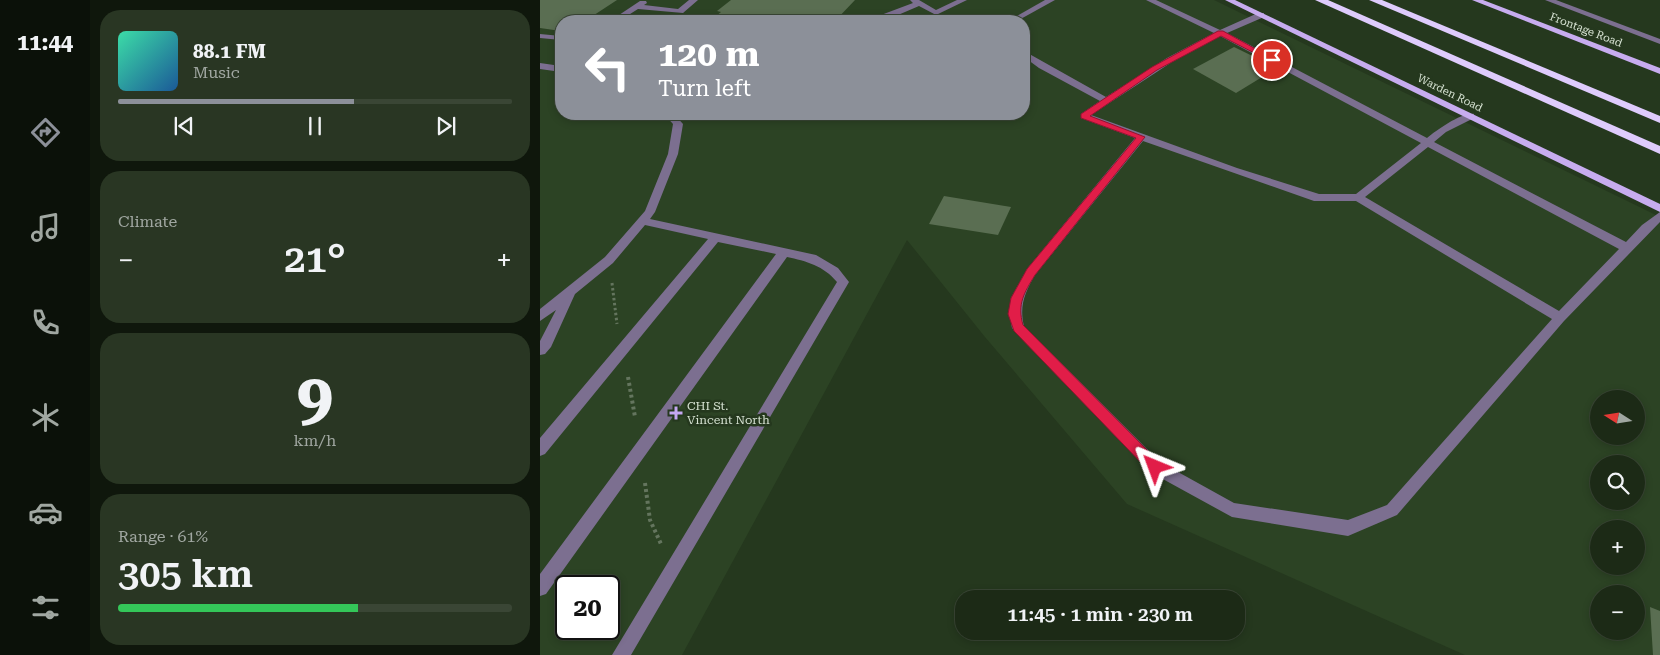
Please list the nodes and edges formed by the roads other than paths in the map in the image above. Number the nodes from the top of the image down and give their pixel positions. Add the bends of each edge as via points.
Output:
1 (647, 0) edge
2 (694, 0) edge
3 (963, 0) edge
4 (1051, 0) edge
5 (1150, 0) edge
6 (1229, 0) edge
7 (1320, 0) edge
8 (1374, 0) edge
9 (1476, 0) edge
10 (1549, 0) edge
11 (917, 2) edge
12 (637, 7) junction
13 (680, 11) junction
14 (624, 15) edge
15 (674, 15) edge
16 (886, 15) edge
17 (1023, 15) edge
18 (1261, 15) junction
19 (1221, 33) junction
20 (540, 36) edge
21 (555, 37) edge
22 (1660, 42) edge
23 (1030, 57) edge
24 (540, 66) edge
25 (555, 68) edge
26 (1660, 71) edge
27 (1107, 101) junction
28 (1471, 116) junction
29 (674, 120) edge
30 (1660, 120) edge
31 (1141, 137) junction
32 (1428, 141) junction
33 (1660, 150) edge
34 (1358, 197) junction
35 (1660, 208) edge
36 (1660, 216) edge
37 (642, 221) junction
38 (716, 238) junction
39 (1627, 248) junction
40 (784, 252) junction
41 (571, 291) junction
42 (540, 316) edge
43 (1560, 318) junction
44 (540, 350) edge
45 (540, 449) edge
46 (540, 588) edge
47 (621, 655) edge

1 - 12 lane
2 - 13 lane
3 - 11 lane via 936,14
4 - 17 lane
5 - 19 lane
6 - 18 main road, Warden Road
7 - 33 highway
8 - 30 highway
9 - 26 main road, Frontage Road
10 - 22 lane
11 - 16 lane
12 - 13 lane
12 - 14 lane
13 - 15 lane
18 - 19 lane
18 - 28 main road, Warden Road
19 - 27 lane via 1154,68
19 - 32 lane
20 - 21 lane
23 - 27 lane
24 - 25 lane
27 - 31 lane via 1084,116
28 - 32 lane
28 - 35 main road, Warden Road
29 - 37 lane via 678,124 673,154 650,212
31 - 34 lane via 1318,198
31 - 43 lane via 1031,272 1017,298 1014,314 1018,328 1155,467 1232,510 1348,528 1392,510
32 - 34 lane
32 - 39 lane
34 - 43 lane
36 - 39 lane
37 - 38 lane
37 - 41 lane via 610,260
38 - 40 lane
38 - 45 lane
39 - 43 lane
40 - 46 lane
40 - 47 lane via 812,258 834,271 843,282
41 - 42 lane
41 - 44 lane

